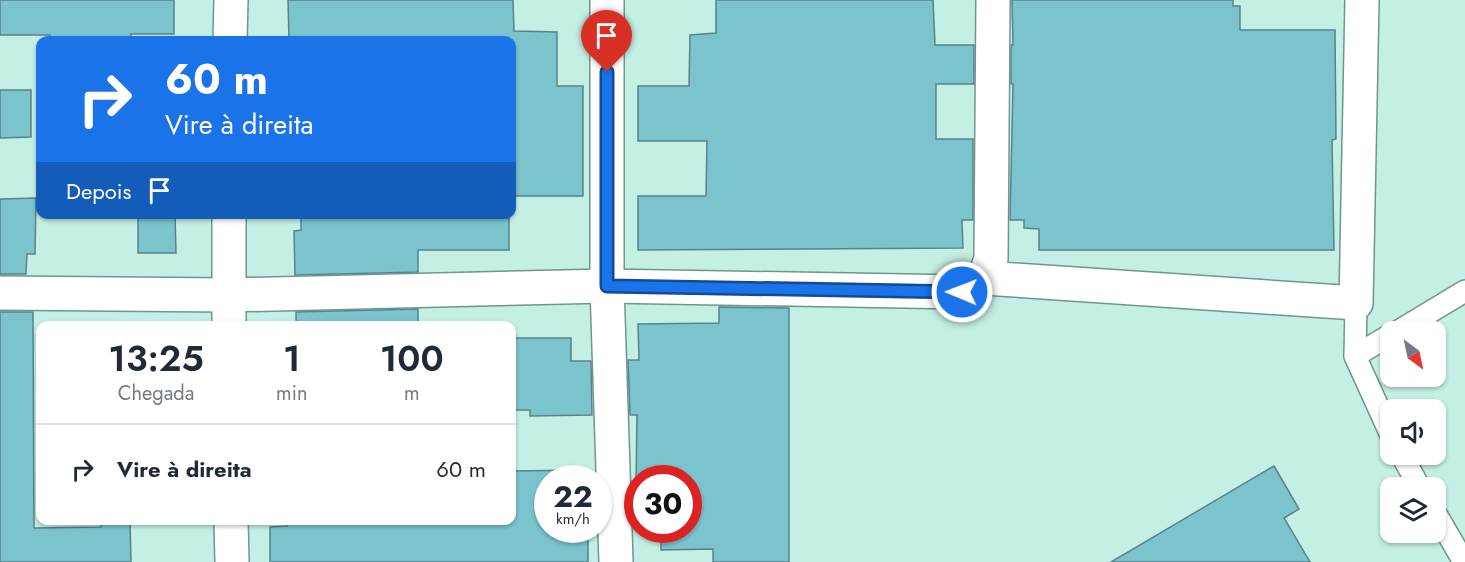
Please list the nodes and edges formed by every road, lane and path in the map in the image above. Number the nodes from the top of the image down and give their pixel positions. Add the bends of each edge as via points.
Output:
1 (231, 0) edge
2 (607, 0) edge
3 (993, 0) edge
4 (1362, 0) edge
5 (230, 36) edge
6 (229, 219) edge
7 (984, 278) junction
8 (607, 286) junction
9 (1465, 291) edge
10 (0, 293) edge
11 (1356, 303) junction
12 (229, 310) edge
13 (1415, 321) edge
14 (1380, 341) edge
15 (1355, 356) junction
16 (1380, 411) edge
17 (231, 525) edge
18 (1446, 531) edge
19 (232, 562) edge
20 (615, 562) edge
21 (1464, 562) edge

1 - 5 street
2 - 8 street
3 - 7 street via 991,259
4 - 11 street
6 - 12 street
7 - 8 street via 962,292
7 - 11 street
8 - 12 street
8 - 20 street
9 - 13 lane
10 - 12 street
11 - 15 lane
14 - 15 lane
15 - 16 lane
17 - 19 street
18 - 21 lane

